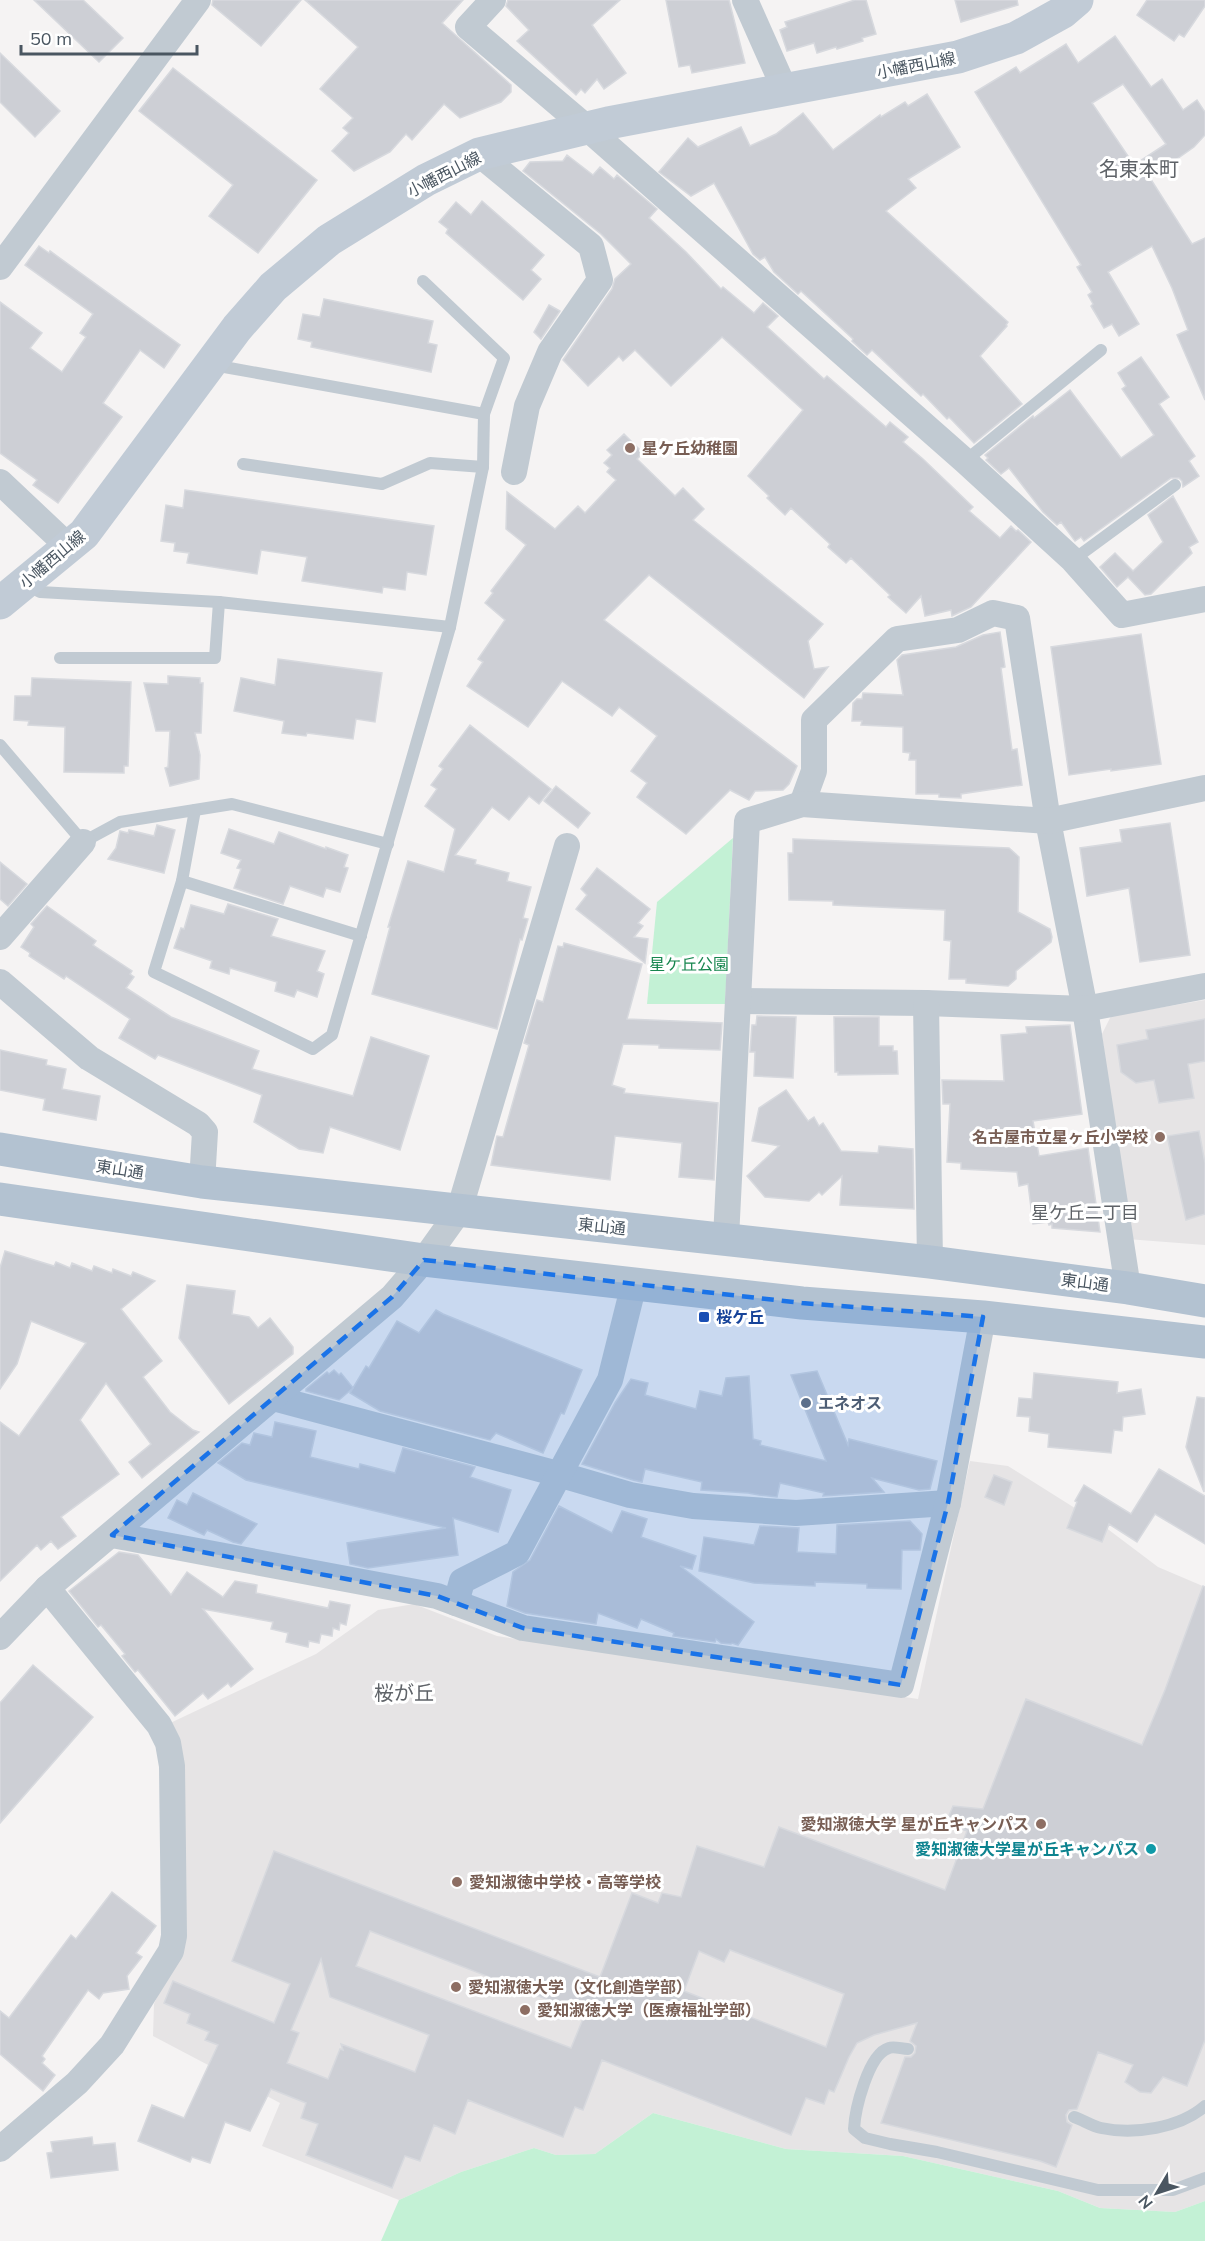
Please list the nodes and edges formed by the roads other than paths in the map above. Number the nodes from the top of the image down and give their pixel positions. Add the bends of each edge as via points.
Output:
1 (198, 0) edge
2 (493, 0) edge
3 (745, 0) edge
4 (1077, 0) edge
5 (785, 90) junction
6 (587, 128) junction
7 (479, 154) junction
8 (0, 267) edge
9 (423, 281) dead end
10 (1101, 351) dead end
11 (210, 365) junction
12 (484, 414) junction
13 (964, 461) junction
14 (243, 464) dead end
15 (483, 467) junction
16 (514, 472) dead end
17 (0, 482) edge
18 (1175, 485) dead end
19 (69, 547) junction
20 (1072, 560) junction
21 (12, 593) edge
22 (1205, 599) edge
23 (219, 602) junction
24 (450, 627) junction
25 (60, 658) dead end
26 (0, 746) edge
27 (1205, 789) edge
28 (802, 804) junction
29 (195, 810) junction
30 (1048, 821) junction
31 (83, 842) junction
32 (388, 844) junction
33 (567, 846) dead end
34 (182, 881) junction
35 (361, 936) junction
36 (0, 937) edge
37 (0, 982) edge
38 (1205, 986) edge
39 (739, 1001) junction
40 (926, 1003) junction
41 (1085, 1009) junction
42 (0, 1149) edge
43 (202, 1182) junction
44 (0, 1198) edge
45 (459, 1211) junction
46 (726, 1238) junction
47 (424, 1260) junction
48 (930, 1262) junction
49 (634, 1284) junction
50 (1128, 1288) junction
51 (1205, 1301) edge
52 (983, 1317) junction
53 (1205, 1342) edge
54 (273, 1398) junction
55 (558, 1474) junction
56 (948, 1503) junction
57 (112, 1535) junction
58 (47, 1588) junction
59 (456, 1604) junction
60 (0, 1637) edge
61 (908, 2049) dead end
62 (1205, 2106) edge
63 (1074, 2117) dead end
64 (0, 2149) edge
65 (1205, 2178) edge

1 - 8 street
2 - 6 street via 468,27
3 - 5 street
4 - 5 street, 小幡西山線 via 1016,38 958,57
5 - 6 street, 小幡西山線
6 - 7 street, 小幡西山線
6 - 13 street
7 - 11 street, 小幡西山線 via 426,180 329,240 273,287
7 - 16 street via 591,246 600,280 550,352 527,406
9 - 12 lane via 504,358
10 - 13 lane
11 - 12 lane
11 - 19 street, 小幡西山線 via 84,534
12 - 15 lane
13 - 20 street
14 - 15 lane via 382,484 430,463
15 - 24 lane
17 - 19 street
18 - 20 lane
19 - 21 street, 小幡西山線
20 - 22 street via 1122,615
21 - 23 lane
23 - 24 lane
23 - 25 lane via 215,658
24 - 32 lane
26 - 31 lane
27 - 30 street
28 - 30 street
28 - 30 street via 814,771 814,720 897,639 958,630 993,613 1017,618
28 - 39 street via 747,821
29 - 31 lane via 120,822
29 - 32 lane via 232,804
29 - 34 lane
30 - 41 street
31 - 36 street
32 - 35 lane
33 - 45 street
34 - 35 lane
34 - 35 lane via 154,972 313,1049 332,1035
37 - 43 street via 89,1058 198,1124 205,1132
38 - 41 street
39 - 40 street
39 - 46 street
40 - 41 street
40 - 48 street
41 - 50 street
42 - 43 main road, 東山通
43 - 45 main road, 東山通
44 - 47 main road
45 - 46 main road, 東山通
45 - 47 street
46 - 48 main road, 東山通
47 - 49 main road
47 - 54 street via 392,1297
48 - 50 main road, 東山通
49 - 52 main road via 802,1303
49 - 55 street via 610,1380
50 - 51 main road, 東山通
52 - 53 main road
52 - 56 street
54 - 55 street
54 - 57 street
55 - 56 street via 630,1495 693,1506 796,1513
55 - 59 street via 517,1552 462,1581
56 - 59 street via 901,1685 523,1628
57 - 58 street
57 - 59 street via 437,1596
58 - 60 street
58 - 64 street via 159,1725 168,1743 172,1766 174,1936 171,1951 111,2045 77,2083
61 - 65 lane via 889,2048 878,2055 855,2111 854,2128 865,2138 1098,2190 1173,2190
62 - 63 lane via 1177,2122 1132,2130 1100,2127

